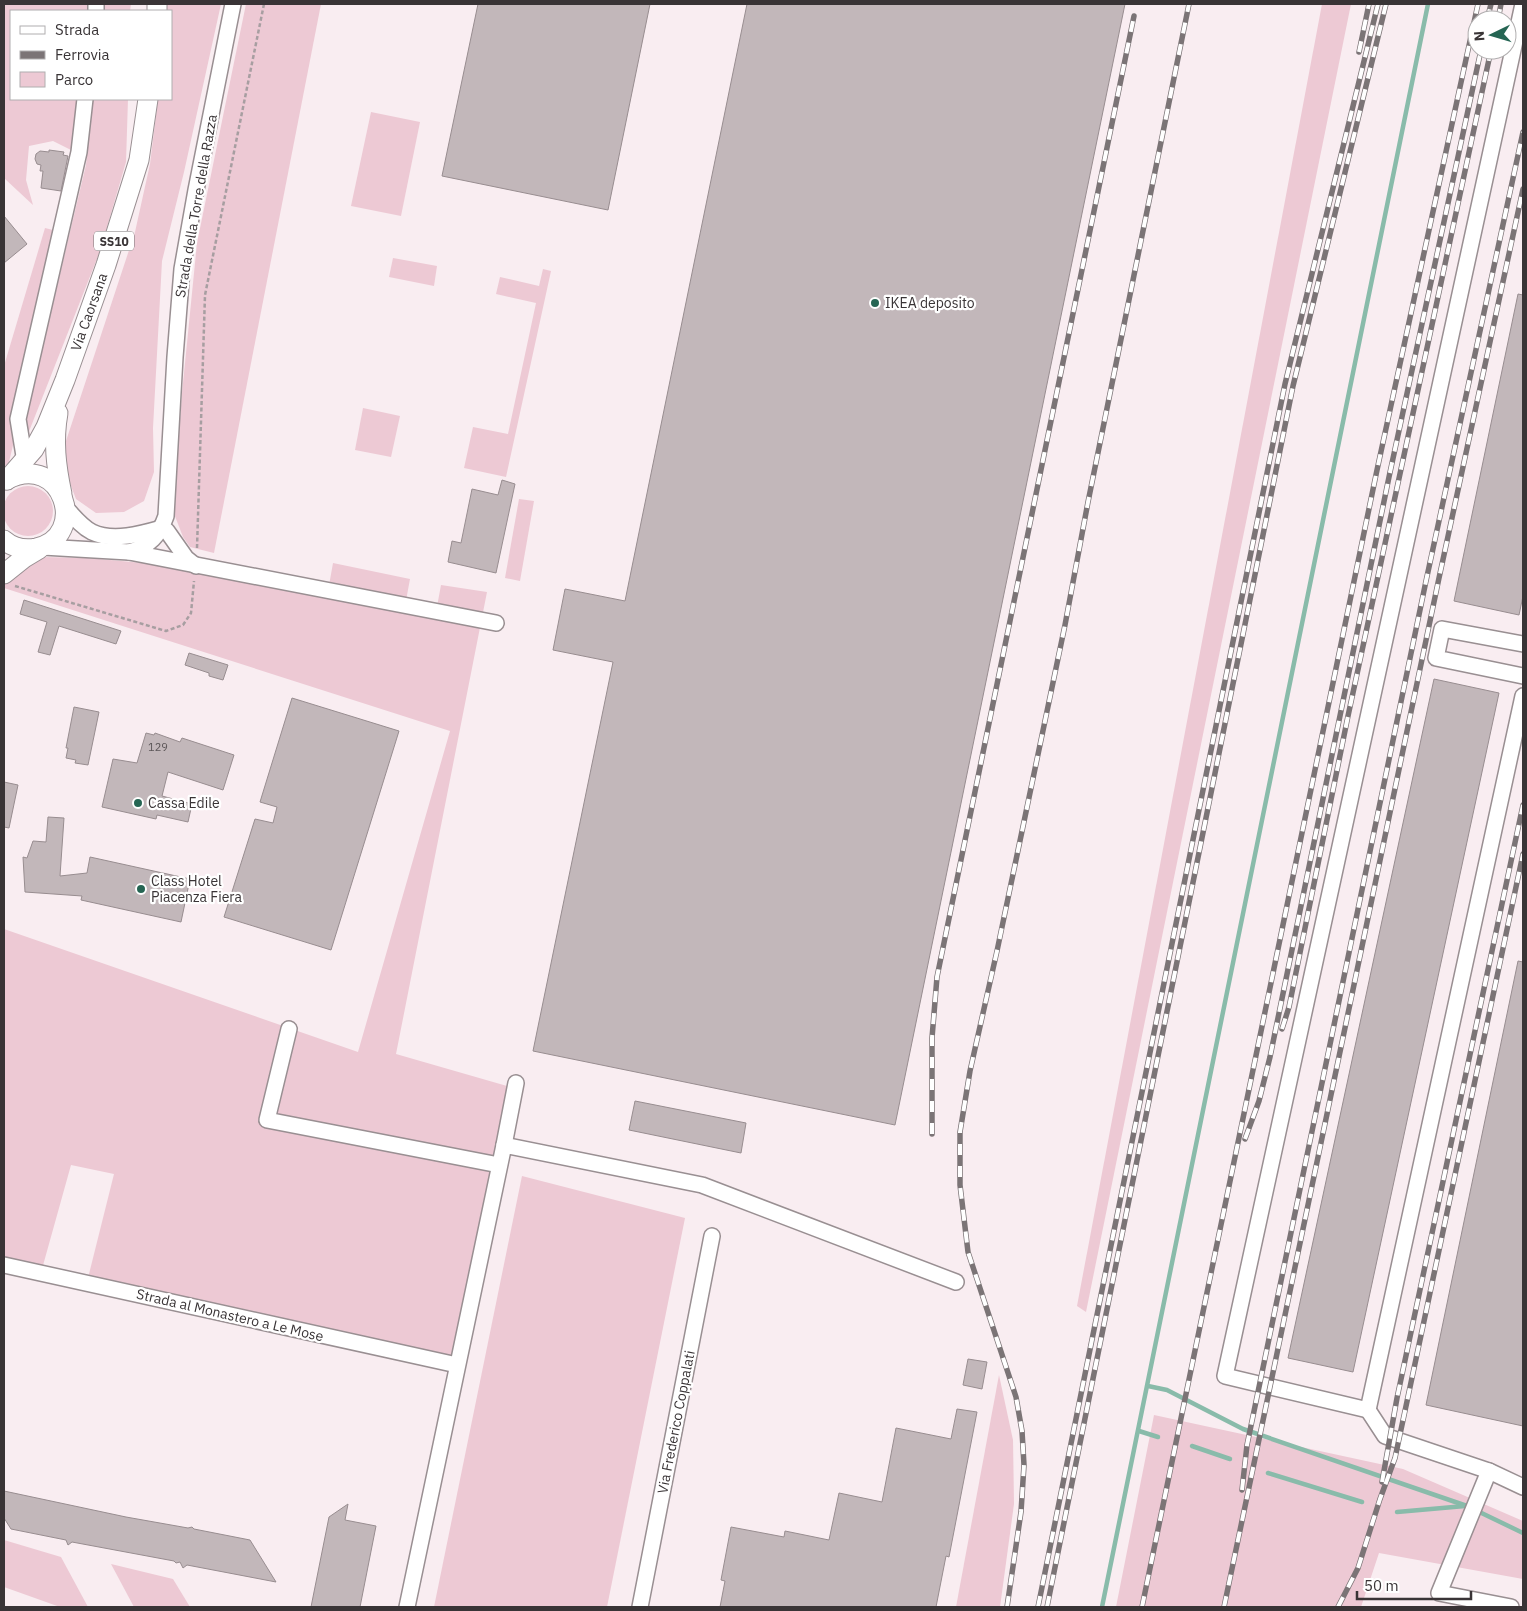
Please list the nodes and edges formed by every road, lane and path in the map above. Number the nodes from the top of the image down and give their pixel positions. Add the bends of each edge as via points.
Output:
1 (233, 4) edge
2 (1523, 4) edge
3 (86, 100) edge
4 (148, 100) edge
5 (65, 380) junction
6 (25, 462) junction
7 (5, 481) edge
8 (64, 502) junction
9 (162, 528) junction
10 (4, 540) edge
11 (43, 546) junction
12 (129, 552) junction
13 (196, 566) junction
14 (4, 574) edge
15 (496, 624) dead end
16 (1523, 644) edge
17 (1523, 676) edge
18 (1523, 696) edge
19 (290, 1028) dead end
20 (516, 1083) dead end
21 (504, 1145) junction
22 (499, 1165) junction
23 (712, 1236) dead end
24 (4, 1265) edge
25 (956, 1282) dead end
26 (457, 1365) junction
27 (1368, 1410) junction
28 (1488, 1471) junction
29 (1523, 1479) edge
30 (1523, 1487) edge
31 (407, 1607) edge
32 (640, 1607) edge
33 (1511, 1607) edge

1 - 9 street, Strada della Torre della Razza via 182,269 169,483
2 - 27 street via 1225,1376
3 - 6 street via 79,152 18,419
4 - 5 main road, Via Caorsana / SS10 via 139,160
5 - 6 main road, SS10 via 46,427
5 - 8 main road, SS10 via 55,427
6 - 7 main road, SS10
7 - 8 main road via 19,474 45,477 55,485
8 - 9 street via 83,526 104,536 133,535
8 - 11 main road via 65,520 60,531
9 - 12 street via 146,546
9 - 13 street
10 - 11 main road via 19,548
11 - 12 street
11 - 14 main road
12 - 13 street
13 - 15 street
16 - 17 street via 1442,629 1436,658
18 - 27 street
19 - 22 street via 267,1120
20 - 21 street
21 - 22 street
21 - 25 street via 702,1184
22 - 26 street
23 - 32 street, Via Frederico Coppalati
24 - 26 street, Strada al Monastero a Le Mose
26 - 31 street
27 - 28 street via 1385,1436
28 - 29 street
28 - 30 street
28 - 33 street via 1438,1593

